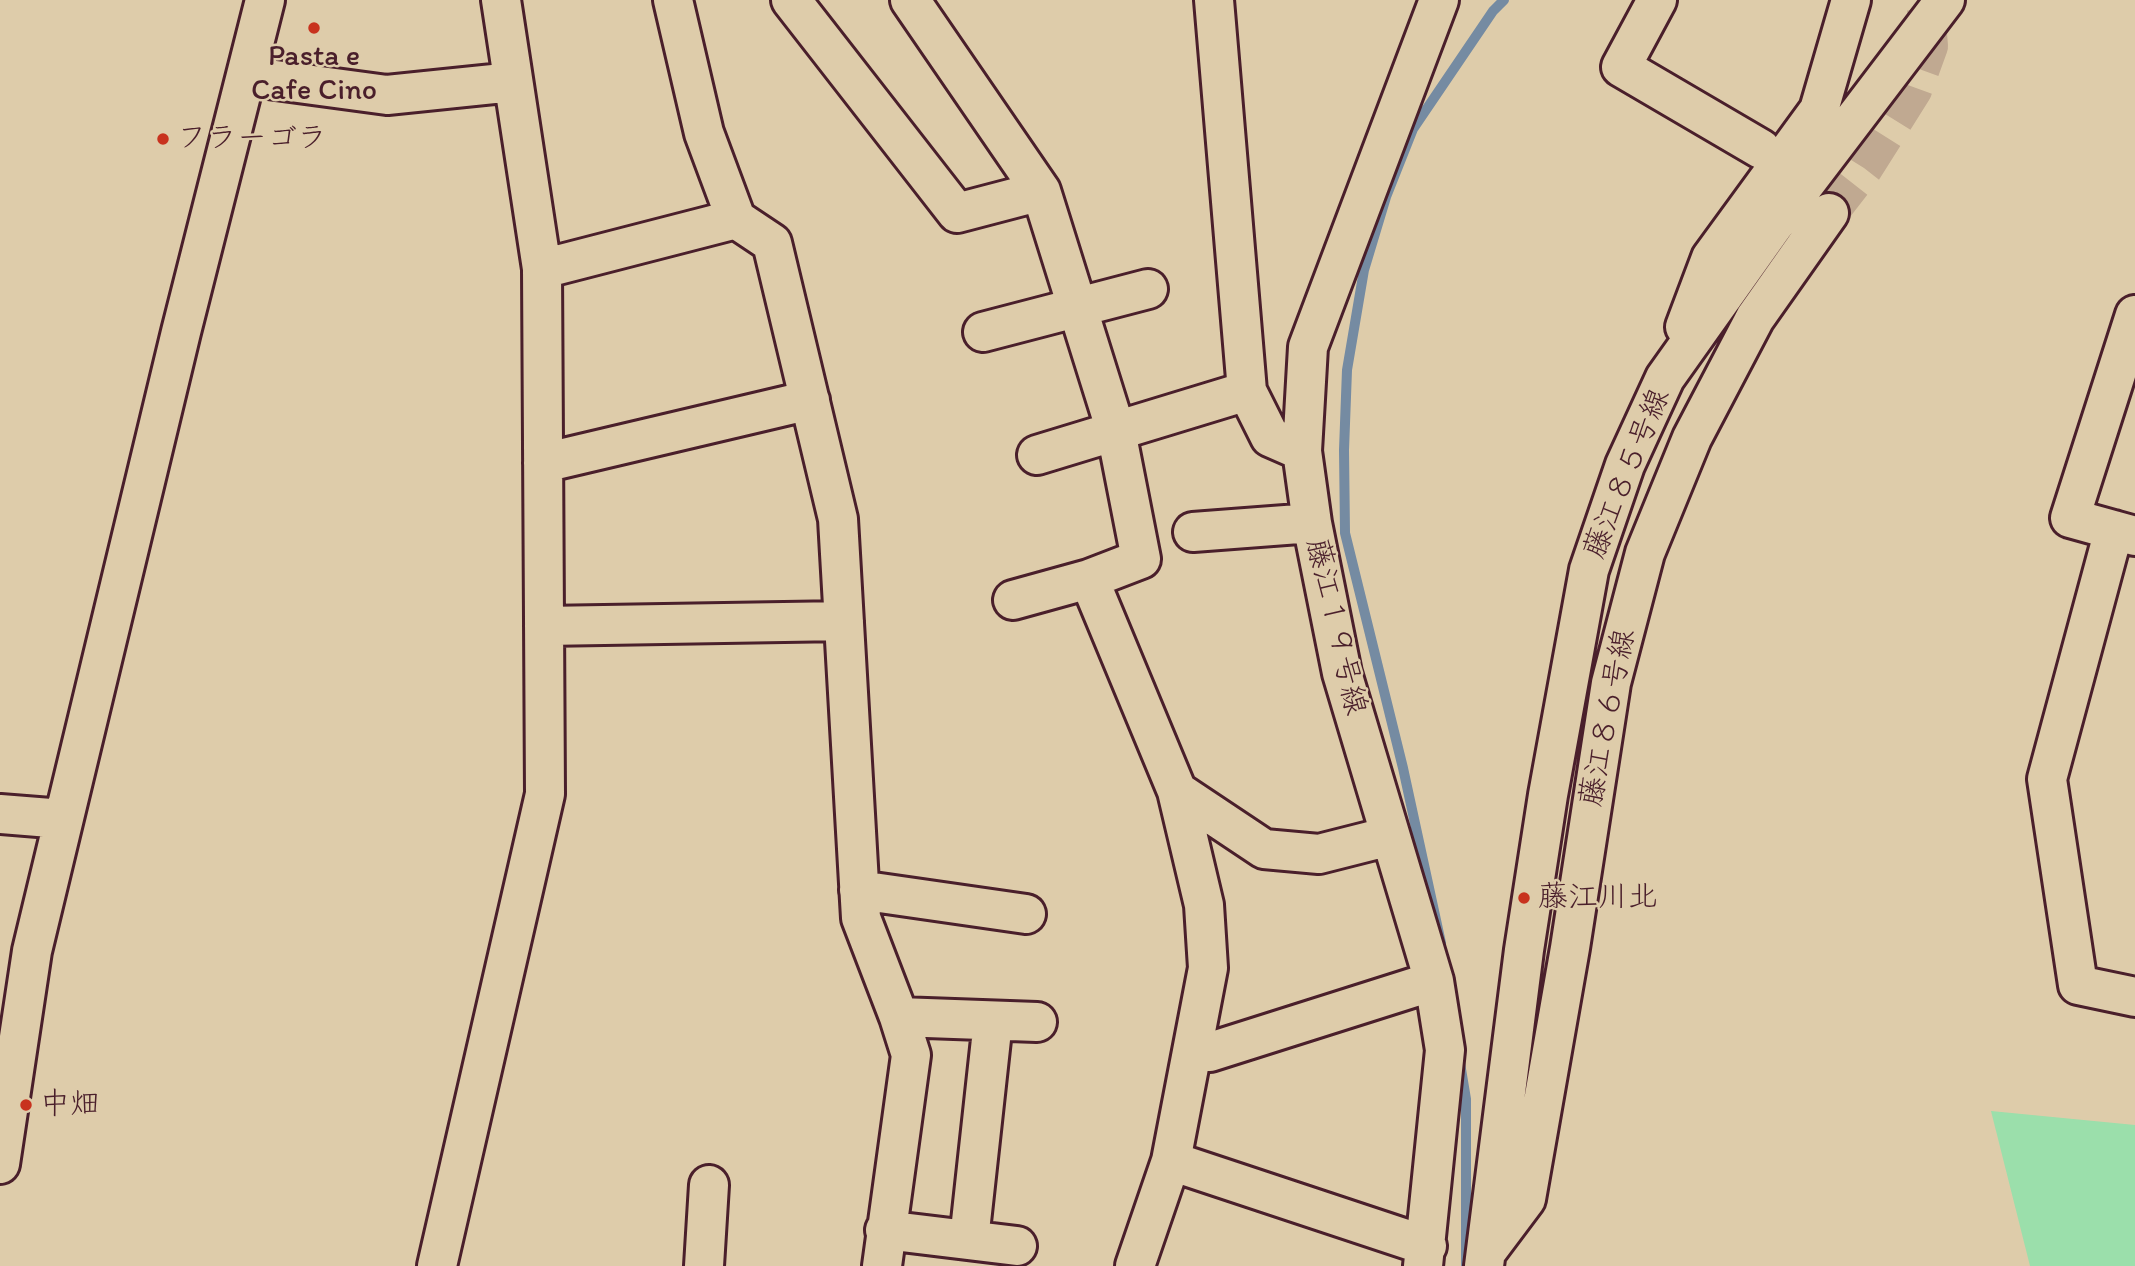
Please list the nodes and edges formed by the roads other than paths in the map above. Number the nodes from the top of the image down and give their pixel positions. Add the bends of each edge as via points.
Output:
1 (265, 0) edge
2 (501, 0) edge
3 (673, 0) edge
4 (791, 0) edge
5 (910, 0) edge
6 (1214, 0) edge
7 (1439, 0) edge
8 (1657, 0) edge
9 (1851, 0) edge
10 (1945, 0) edge
11 (246, 76) junction
12 (513, 82) junction
13 (1761, 149) dead end
14 (1041, 191) junction
15 (1829, 213) tunnel mouth
16 (736, 219) junction
17 (542, 269) junction
18 (1149, 289) dead end
19 (1077, 306) junction
20 (2135, 315) edge
21 (983, 332) dead end
22 (1665, 378) junction
23 (1247, 391) junction
24 (810, 400) junction
25 (1116, 431) junction
26 (1302, 451) junction
27 (1037, 455) dead end
28 (543, 463) junction
29 (1312, 523) junction
30 (1193, 532) dead end
31 (2124, 533) edge
32 (1088, 579) junction
33 (1013, 600) dead end
34 (844, 621) junction
35 (544, 626) junction
36 (1177, 791) junction
37 (0, 814) edge
38 (63, 819) junction
39 (1390, 836) junction
40 (859, 890) junction
41 (1026, 914) dead end
42 (1434, 981) junction
43 (2135, 997) edge
44 (899, 1017) junction
45 (993, 1021) junction
46 (1037, 1022) dead end
47 (1192, 1052) junction
48 (1171, 1161) junction
49 (0, 1164) edge
50 (709, 1185) dead end
51 (969, 1240) junction
52 (1017, 1246) dead end
53 (884, 1248) edge
54 (1425, 1256) edge
55 (1484, 1260) edge
56 (437, 1266) edge
57 (704, 1266) edge
58 (1135, 1266) edge

1 - 11 street
2 - 12 street
3 - 16 street via 704,133
4 - 14 street via 957,214
5 - 14 street
6 - 23 street
7 - 26 street, 藤江１９号線 via 1308,346
8 - 13 street via 1621,67
9 - 22 street via 1819,110 1711,258
10 - 22 street, 藤江８５号線 via 1773,226
11 - 12 street via 387,95
11 - 38 street
12 - 17 street
14 - 19 street
15 - 55 street, 藤江８６号線 via 1755,318 1692,438 1645,553 1611,683 1526,1199
16 - 17 street
16 - 24 street via 772,243
17 - 28 street
18 - 19 street
19 - 21 street
19 - 25 street
20 - 31 street via 2070,518
22 - 55 street, 藤江８５号線 via 1625,466 1589,570 1524,950
23 - 25 street
23 - 26 street via 1270,437
24 - 28 street
24 - 34 street via 838,519
25 - 27 street
25 - 32 street via 1141,559
26 - 29 street, 藤江１９号線
28 - 35 street
29 - 30 street
29 - 39 street, 藤江１９号線 via 1342,673
31 - 43 street via 2047,779 2078,985
32 - 33 street
32 - 36 street
34 - 35 street
34 - 40 street
35 - 56 street via 545,794
36 - 39 street via 1264,849 1319,854
36 - 47 street via 1204,905 1208,968
37 - 38 street
38 - 49 street via 32,951
39 - 42 street, 藤江１９号線
40 - 41 street
40 - 44 street via 861,918
42 - 47 street via 1210,1052
42 - 54 street, 藤江１９号線 via 1445,1050
44 - 45 street
44 - 53 street via 911,1055
45 - 46 street
45 - 51 street
47 - 48 street
48 - 54 street
48 - 58 street
50 - 57 street
51 - 52 street
51 - 53 street

